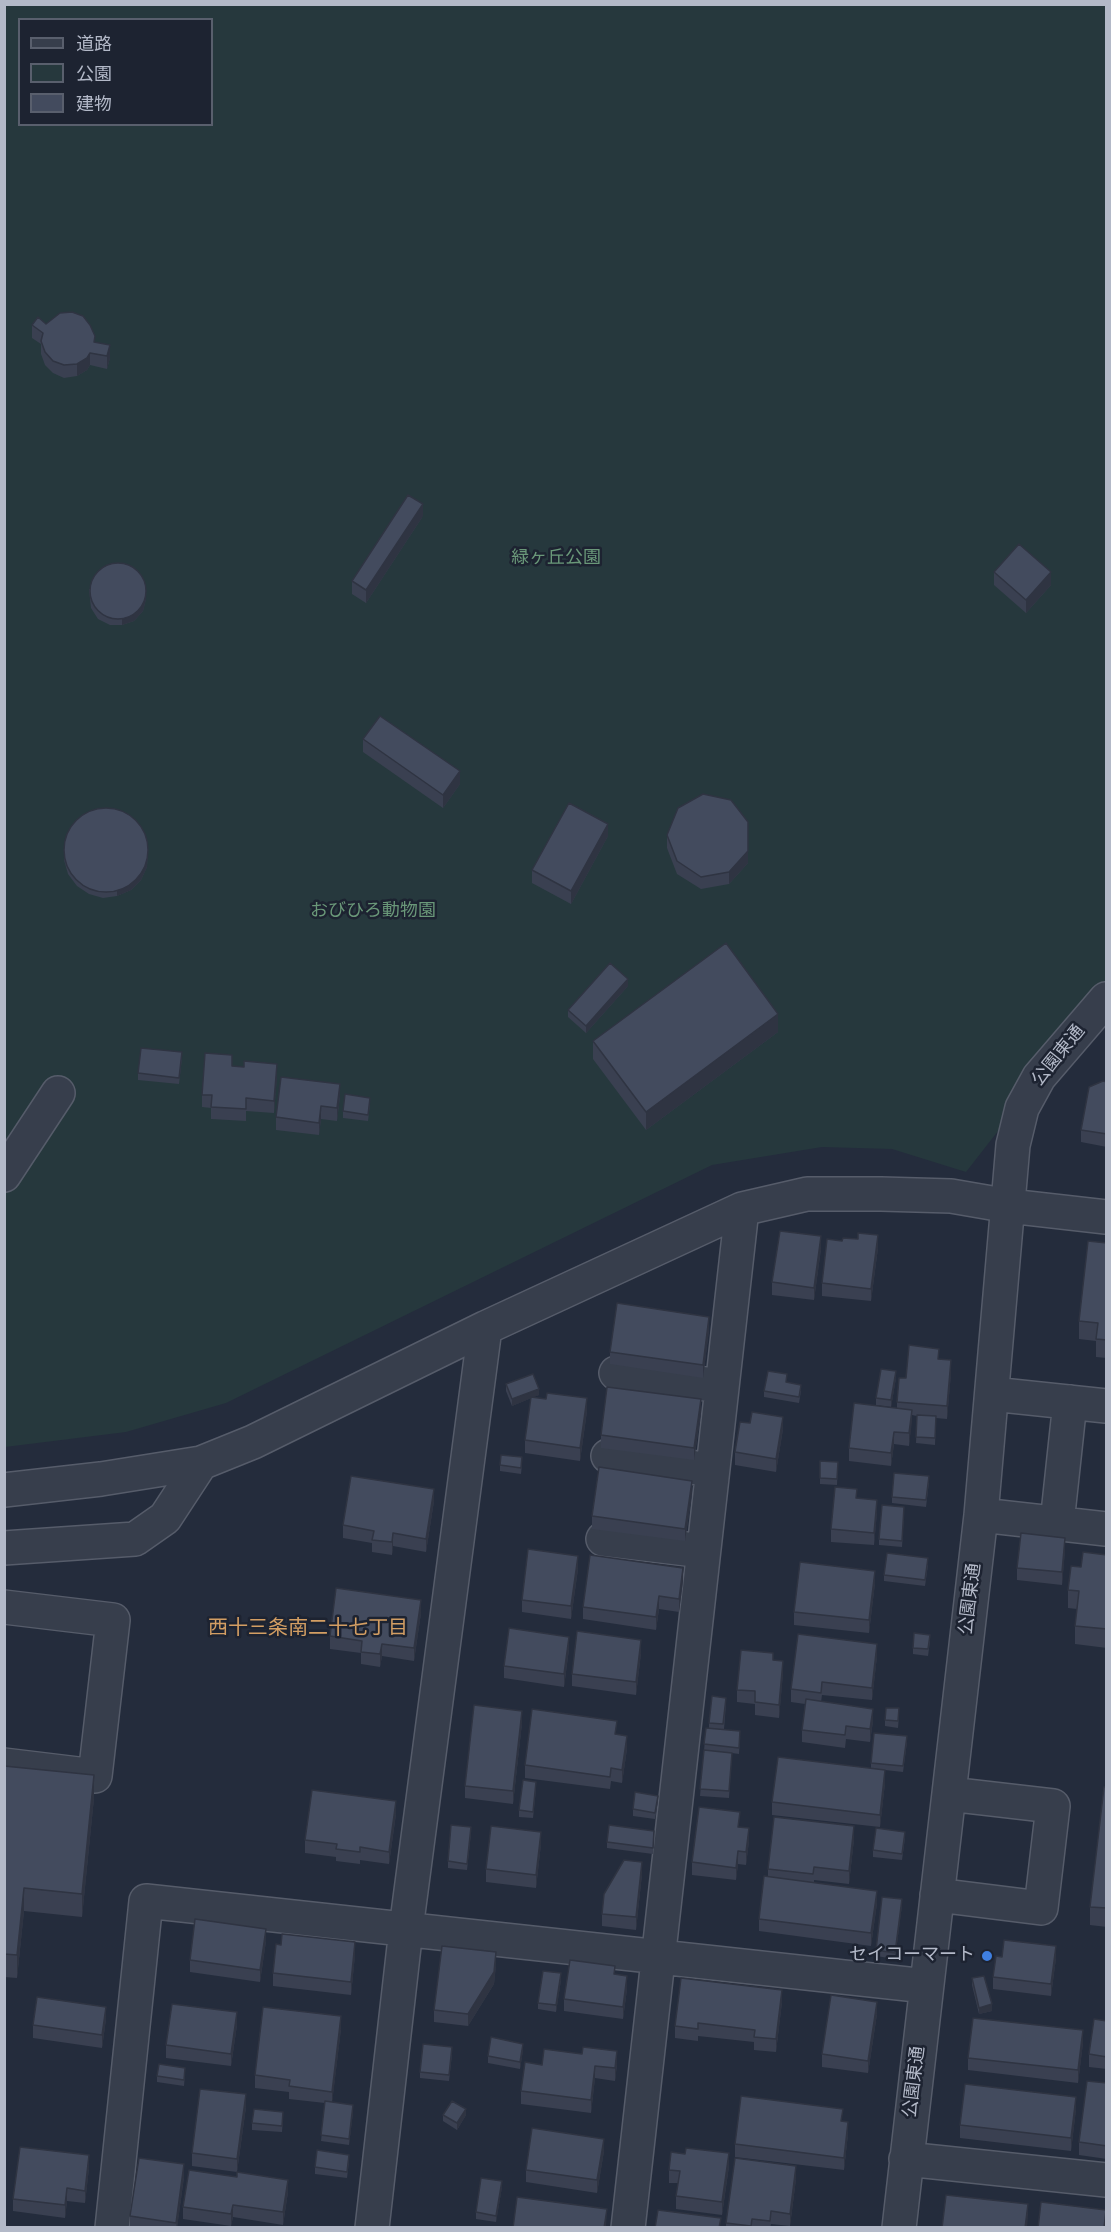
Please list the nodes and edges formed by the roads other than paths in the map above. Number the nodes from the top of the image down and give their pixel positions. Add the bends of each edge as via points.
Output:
1 (1107, 999) edge
2 (58, 1093) dead end
3 (4, 1176) edge
4 (1009, 1206) junction
5 (742, 1209) junction
6 (1107, 1217) edge
7 (485, 1328) junction
8 (616, 1372) edge
9 (722, 1386) junction
10 (992, 1394) junction
11 (1070, 1402) junction
12 (1107, 1406) edge
13 (608, 1456) edge
14 (201, 1463) junction
15 (712, 1470) junction
16 (4, 1490) edge
17 (981, 1515) junction
18 (1057, 1523) junction
19 (1107, 1529) edge
20 (603, 1539) dead end
21 (4, 1548) edge
22 (703, 1551) junction
23 (4, 1607) edge
24 (4, 1765) edge
25 (949, 1794) junction
26 (937, 1895) junction
27 (406, 1929) junction
28 (658, 1955) junction
29 (926, 1986) junction
30 (906, 2159) junction
31 (1107, 2180) edge
32 (111, 2228) edge
33 (372, 2228) edge
34 (628, 2228) edge
35 (899, 2228) edge

1 - 4 street, 公園東通 via 1039,1077 1022,1108 1013,1145
2 - 3 street
4 - 5 street via 951,1196 807,1194
4 - 6 street
4 - 10 street, 公園東通
5 - 7 street
5 - 9 street
7 - 14 street via 253,1442
7 - 27 street
8 - 9 street
9 - 15 street
10 - 11 street
10 - 17 street, 公園東通
11 - 12 street
11 - 18 street
13 - 15 street
14 - 16 street
14 - 21 street via 165,1518 135,1539
15 - 22 street
17 - 18 street
17 - 25 street, 公園東通
18 - 19 street
20 - 22 street
22 - 28 street
23 - 24 street via 113,1620 95,1776
25 - 26 street, 公園東通
25 - 26 street via 1053,1806 1041,1908
26 - 29 street, 公園東通
27 - 28 street
27 - 32 street via 146,1901
27 - 33 street
28 - 29 street
28 - 34 street
29 - 30 street, 公園東通
30 - 31 street
30 - 35 street, 公園東通

